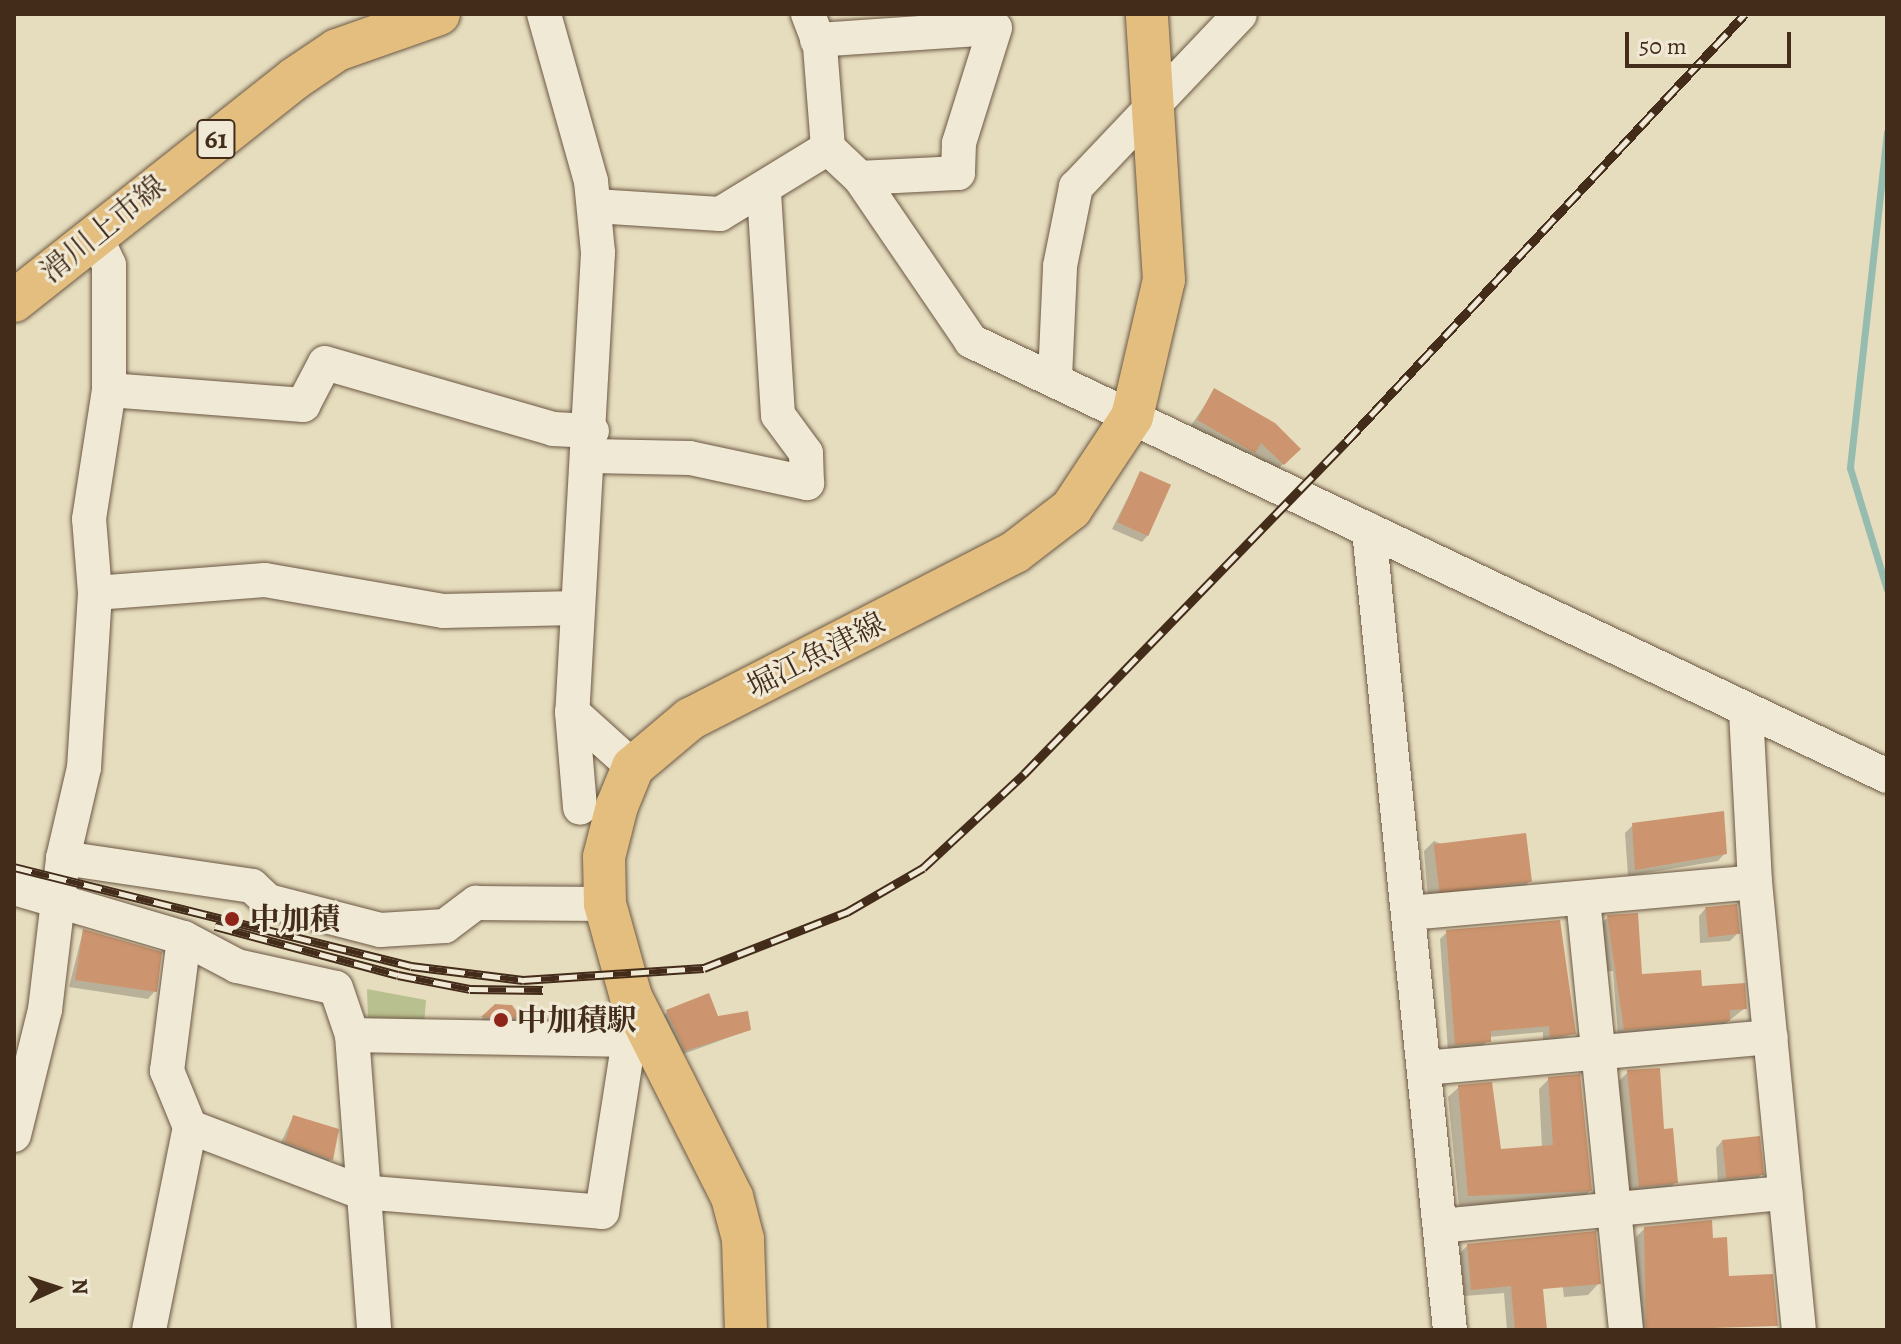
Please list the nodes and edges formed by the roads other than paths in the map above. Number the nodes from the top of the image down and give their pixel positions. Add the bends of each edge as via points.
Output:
1 (439, 14) edge
2 (544, 14) edge
3 (1147, 14) edge
4 (1240, 14) edge
5 (812, 27) edge
6 (1156, 104) junction
7 (828, 148) junction
8 (860, 178) junction
9 (764, 193) junction
10 (595, 206) junction
11 (96, 237) junction
12 (14, 301) edge
13 (1055, 378) junction
14 (109, 390) junction
15 (1132, 417) junction
16 (592, 444) junction
17 (1369, 530) junction
18 (95, 593) junction
19 (577, 608) junction
20 (1746, 711) junction
21 (572, 712) junction
22 (633, 767) junction
23 (1887, 776) edge
24 (580, 808) dead end
25 (63, 858) junction
26 (1755, 882) junction
27 (14, 888) edge
28 (58, 899) junction
29 (1583, 899) junction
30 (605, 904) junction
31 (1409, 913) junction
32 (184, 938) junction
33 (636, 1029) junction
34 (352, 1035) junction
35 (1771, 1037) junction
36 (1598, 1052) junction
37 (1424, 1068) junction
38 (190, 1127) junction
39 (14, 1135) edge
40 (361, 1192) junction
41 (1785, 1193) junction
42 (1614, 1208) junction
43 (1440, 1226) junction
44 (149, 1330) edge
45 (374, 1330) edge
46 (746, 1330) edge
47 (1450, 1330) edge
48 (1626, 1330) edge
49 (1799, 1330) edge

1 - 11 main road, 滑川上市線 / 61 via 316,64
2 - 10 street
3 - 6 main road, 堀江魚津線
4 - 6 street
5 - 7 street
5 - 8 street via 995,28 959,143 958,173
6 - 13 street via 1076,187 1060,266
6 - 15 main road, 堀江魚津線 via 1164,280
7 - 8 street
7 - 9 street
8 - 13 street via 971,341
9 - 10 street via 720,214
9 - 16 street via 778,415 806,453 807,483
10 - 16 street
11 - 12 main road, 滑川上市線 / 61
11 - 14 street via 109,265
13 - 15 street
14 - 16 street via 303,405 325,363
14 - 18 street via 89,519
15 - 17 street
15 - 22 main road, 堀江魚津線 via 1071,509 1015,552 690,719
16 - 19 street
17 - 20 street
17 - 31 street
18 - 19 street via 265,580 443,611
18 - 25 street via 84,768
19 - 21 street
20 - 23 street
20 - 26 street
21 - 22 street
21 - 24 street
22 - 30 main road via 604,857
25 - 28 street
25 - 30 street via 252,886 268,901 380,930 445,926 476,903
26 - 29 street
26 - 35 street
27 - 28 street
28 - 32 street
28 - 39 street via 45,1010
29 - 31 street
29 - 36 street
30 - 33 main road
31 - 37 street
32 - 34 street via 237,966 336,988
32 - 38 street via 167,1071
33 - 34 street
33 - 40 street via 602,1212
33 - 46 main road via 732,1197 743,1239
34 - 40 street
35 - 36 street
35 - 41 street
36 - 37 street
36 - 42 street
37 - 43 street
38 - 40 street
38 - 44 street
40 - 45 street
41 - 42 street
41 - 49 street
42 - 43 street
42 - 48 street
43 - 47 street

